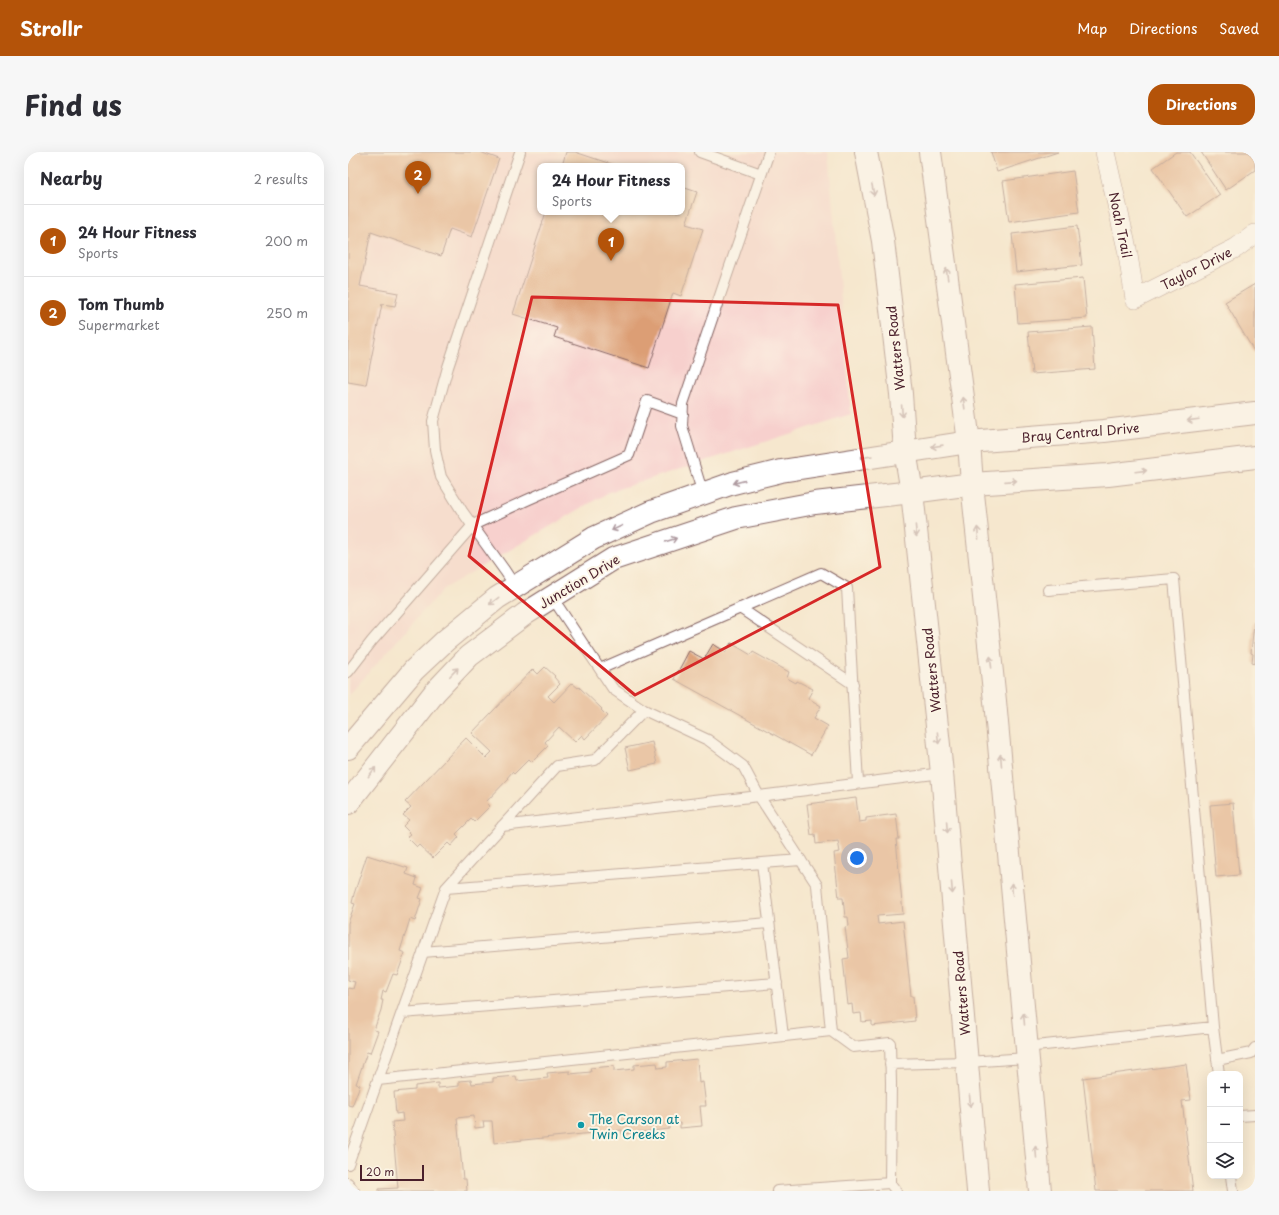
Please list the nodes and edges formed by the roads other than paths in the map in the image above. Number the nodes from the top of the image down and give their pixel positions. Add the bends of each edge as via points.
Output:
1 (520, 152) edge
2 (700, 152) edge
3 (769, 152) edge
4 (866, 152) edge
5 (930, 152) edge
6 (1105, 152) edge
7 (761, 174) junction
8 (1254, 236) edge
9 (1134, 299) joint
10 (1255, 413) edge
11 (682, 414) junction
12 (969, 442) junction
13 (905, 451) junction
14 (1255, 457) edge
15 (972, 484) junction
16 (912, 492) junction
17 (702, 494) junction
18 (651, 512) junction
19 (473, 525) junction
20 (515, 586) junction
21 (1048, 590) dead end
22 (552, 597) junction
23 (740, 608) junction
24 (600, 669) junction
25 (348, 672) edge
26 (852, 684) junction
27 (644, 710) junction
28 (348, 748) edge
29 (942, 773) junction
30 (858, 783) junction
31 (759, 796) junction
32 (348, 803) edge
33 (502, 826) junction
34 (801, 860) junction
35 (762, 863) junction
36 (446, 888) junction
37 (769, 922) junction
38 (423, 952) junction
39 (777, 983) junction
40 (402, 1013) junction
41 (1213, 1027) junction
42 (831, 1032) junction
43 (783, 1036) junction
44 (1255, 1048) edge
45 (1027, 1052) junction
46 (1217, 1060) junction
47 (967, 1062) junction
48 (890, 1064) junction
49 (1219, 1071) edge
50 (378, 1080) junction
51 (1255, 1115) edge
52 (1243, 1116) edge
53 (348, 1164) edge
54 (1231, 1179) edge
55 (348, 1183) edge
56 (893, 1187) edge
57 (354, 1191) edge
58 (777, 1191) edge
59 (978, 1191) edge
60 (1040, 1191) edge
61 (1232, 1191) edge

1 - 19 lane via 448,367 433,421 435,450 441,477
2 - 7 lane
3 - 7 lane
4 -> 13 street, Watters Road via 883,241
12 -> 5 street
6 - 9 street, Noah Trail via 1127,249
7 - 11 lane via 683,404
8 - 9 street, Taylor Drive via 1236,248
10 -> 12 street, Bray Central Drive via 1104,431
11 - 17 lane via 682,426
11 - 19 lane via 647,401 629,455
12 -> 13 street, Bray Central Drive
12 - 15 street
13 - 16 street, Watters Road
13 -> 17 street via 782,471 733,483
15 -> 14 street via 1108,475
15 - 16 street
45 -> 15 street
22 -> 16 street, Junction Drive via 613,559 736,518 815,502
16 -> 29 street, Watters Road
17 - 18 street
18 -> 20 street via 594,538
18 - 22 street via 633,541 581,567 554,589
19 - 20 lane
19 - 25 lane
20 -> 28 street via 485,607 414,670
21 - 41 lane via 1174,579
22 - 24 lane
32 -> 22 street, Junction Drive via 435,692 469,656
23 - 24 lane
23 - 26 lane
23 - 26 lane via 821,574 847,588
24 - 27 lane via 613,689
26 - 30 lane
27 - 31 lane via 708,740 731,757 743,766
27 - 33 lane via 595,760 557,766
29 - 30 lane
29 -> 47 street, Watters Road
30 - 31 lane
31 - 33 lane
31 - 34 lane
33 - 36 lane
34 - 35 lane
34 - 42 lane via 817,885
35 - 36 lane
35 - 37 lane
36 - 38 lane
37 - 38 lane
37 - 39 lane
38 - 40 lane
39 - 40 lane
39 - 43 lane
40 - 50 lane
41 - 45 lane
41 - 46 lane
42 - 43 lane
42 - 48 lane via 853,1046 890,1043
43 - 50 lane
44 - 46 lane via 1250,1053
45 - 47 lane
60 -> 45 street
46 - 49 lane
47 - 48 lane
47 -> 59 street, Watters Road
48 - 56 lane
50 - 53 lane
51 - 52 lane
54 - 61 lane
55 - 57 lane
56 - 58 lane

